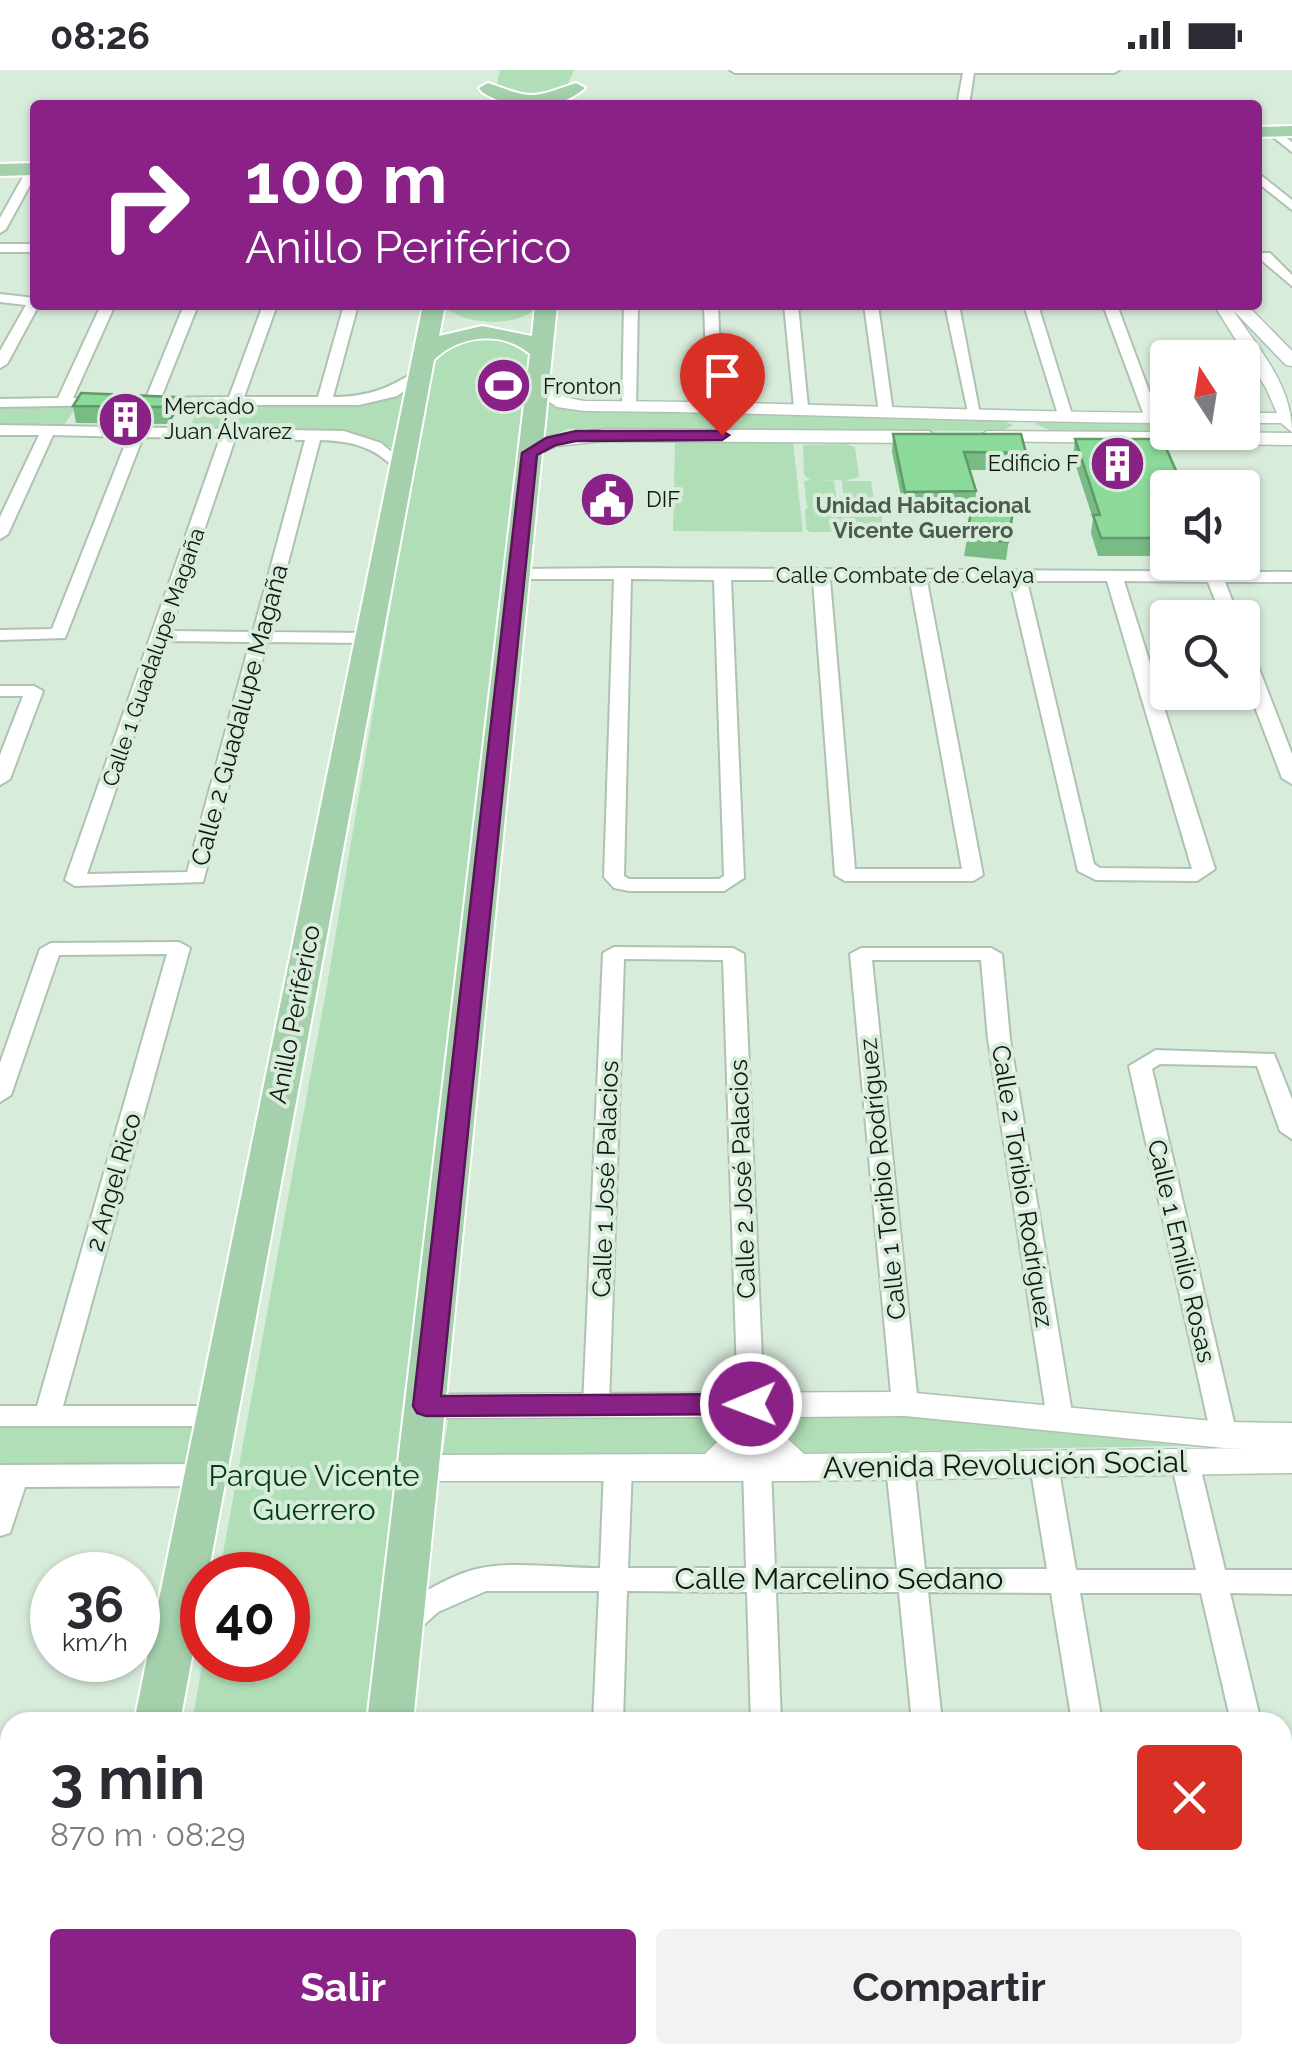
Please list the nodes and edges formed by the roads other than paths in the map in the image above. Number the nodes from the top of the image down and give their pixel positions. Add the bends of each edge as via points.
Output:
1 (585, 70) edge
2 (735, 70) edge
3 (821, 70) edge
4 (892, 70) edge
5 (1101, 70) edge
6 (1114, 70) edge
7 (969, 71) edge
8 (1042, 71) edge
9 (488, 88) edge
10 (573, 96) edge
11 (964, 100) edge
12 (1292, 123) edge
13 (1270, 129) edge
14 (1292, 148) edge
15 (0, 167) edge
16 (30, 167) edge
17 (30, 174) edge
18 (1262, 180) edge
19 (1292, 206) edge
20 (0, 229) edge
21 (0, 248) edge
22 (30, 248) edge
23 (1292, 254) edge
24 (1262, 256) edge
25 (1262, 257) edge
26 (1292, 282) edge
27 (0, 298) edge
28 (30, 299) edge
29 (30, 305) edge
30 (106, 310) edge
31 (189, 310) edge
32 (268, 310) edge
33 (350, 310) edge
34 (433, 310) edge
35 (436, 310) edge
36 (542, 310) edge
37 (545, 310) edge
38 (631, 310) edge
39 (711, 310) edge
40 (791, 310) edge
41 (872, 310) edge
42 (953, 310) edge
43 (1033, 310) edge
44 (1112, 310) edge
45 (1225, 310) edge
46 (1243, 310) edge
47 (541, 353) junction
48 (1292, 361) edge
49 (0, 364) edge
50 (422, 366) junction
51 (537, 384) junction
52 (1150, 395) edge
53 (0, 402) edge
54 (64, 402) junction
55 (117, 402) edge
56 (134, 402) edge
57 (152, 402) junction
58 (235, 402) junction
59 (324, 402) junction
60 (629, 407) junction
61 (715, 407) junction
62 (801, 407) junction
63 (886, 413) junction
64 (1289, 415) edge
65 (976, 416) junction
66 (1260, 417) edge
67 (1020, 418) junction
68 (1066, 418) junction
69 (1150, 418) edge
70 (0, 430) edge
71 (48, 431) junction
72 (138, 432) junction
73 (229, 434) junction
74 (314, 434) junction
75 (1026, 438) junction
76 (1292, 439) edge
77 (530, 453) junction
78 (400, 466) junction
79 (0, 534) edge
80 (623, 573) junction
81 (518, 574) junction
82 (722, 574) junction
83 (821, 574) junction
84 (918, 576) junction
85 (1017, 576) junction
86 (1114, 576) junction
87 (1150, 576) edge
88 (1260, 578) edge
89 (1292, 578) edge
90 (0, 635) edge
91 (160, 636) junction
92 (258, 637) junction
93 (368, 638) junction
94 (0, 691) edge
95 (1260, 695) edge
96 (1292, 778) edge
97 (0, 779) edge
98 (75, 880) joint
99 (732, 954) joint
100 (991, 954) joint
101 (0, 1094) edge
102 (1292, 1132) edge
103 (716, 1404) junction
104 (751, 1404) junction
105 (787, 1404) junction
106 (905, 1404) junction
107 (426, 1406) junction
108 (596, 1406) junction
109 (0, 1416) edge
110 (47, 1416) junction
111 (214, 1416) junction
112 (1060, 1418) junction
113 (1224, 1435) junction
114 (1292, 1436) edge
115 (1292, 1460) edge
116 (1185, 1462) junction
117 (1044, 1466) junction
118 (900, 1467) junction
119 (418, 1468) junction
120 (618, 1468) junction
121 (711, 1468) junction
122 (757, 1468) junction
123 (799, 1468) junction
124 (204, 1475) junction
125 (7, 1476) edge
126 (0, 1525) edge
127 (612, 1578) junction
128 (760, 1578) junction
129 (912, 1578) junction
130 (1064, 1580) junction
131 (1292, 1582) edge
132 (1213, 1583) junction
133 (400, 1628) junction
134 (159, 1712) edge
135 (391, 1712) edge
136 (608, 1712) edge
137 (766, 1712) edge
138 (925, 1712) edge
139 (1085, 1712) edge
140 (1244, 1712) edge

1 - 10 main road
2 - 3 street
3 - 4 street
4 - 7 street
5 - 6 street
5 - 8 street
7 - 8 street
7 - 11 street
9 - 10 main road via 504,98
12 - 13 main road
13 - 14 street
15 - 16 main road
17 - 20 street
18 - 19 street
21 - 22 street
23 - 24 street
25 - 26 street
27 - 28 street
29 - 49 street
30 - 54 street
31 - 57 street
32 - 58 street
33 - 59 street
34 - 50 main road, Anillo Periférico
35 - 36 main road via 456,323 484,326 523,322
37 - 47 main road
38 - 60 street
39 - 61 street
40 - 62 street
41 - 63 street
42 - 65 street
43 - 68 street
44 - 52 street
45 - 64 street
46 - 48 street
47 - 50 main road via 516,337 484,334 432,347
47 - 51 main road
50 - 59 street via 404,387 378,398
50 - 78 main road, Anillo Periférico
51 - 60 street via 564,404
51 - 77 main road
53 - 54 street
54 - 55 street
56 - 57 street
57 - 58 street
58 - 59 street
60 - 61 street
61 - 62 street
62 - 63 street
63 - 65 street
64 - 66 street
65 - 67 street
67 - 68 street
67 - 75 street
68 - 69 street
70 - 71 street
71 - 72 street
71 - 79 street
72 - 73 street
72 - 90 street via 59,634
73 - 74 street
73 - 91 street, Calle 1 Guadalupe Magaña
74 - 78 street via 379,446
74 - 92 street, Calle 2 Guadalupe Magaña
75 - 76 street
75 - 77 street via 604,435 551,441
77 - 81 main road
78 - 93 main road, Anillo Periférico
80 - 81 street, Calle Combate de Celaya
80 - 82 street, Calle Combate de Celaya
80 - 82 street via 614,877 629,885 724,885 734,878
81 - 107 main road
82 - 83 street, Calle Combate de Celaya
83 - 84 street, Calle Combate de Celaya
83 - 84 street via 845,875 973,875
84 - 85 street, Calle Combate de Celaya
85 - 86 street, Calle Combate de Celaya
85 - 86 street via 1085,867 1105,875 1196,875 1206,869
86 - 87 street, Calle Combate de Celaya
88 - 89 street, Calle Combate de Celaya
91 - 92 street
91 - 98 street, Calle 1 Guadalupe Magaña
92 - 93 street
92 - 98 street, Calle 2 Guadalupe Magaña via 196,878
93 - 111 main road, Anillo Periférico
94 - 97 street via 34,692
95 - 96 street
99 - 104 street, Calle 2 José Palacios
99 - 108 street, Calle 1 José Palacios via 614,954
100 - 106 street, Calle 1 Toribio Rodríguez via 861,954
100 - 112 street, Calle 2 Toribio Rodríguez via 998,1038
101 - 110 street, 2 Angel Rico via 51,949 179,948
102 - 113 street, Calle 1 Emilio Rosas via 1266,1059 1156,1057 1140,1066
103 - 104 street, Avenida Revolución Social
103 - 108 street, Avenida Revolución Social
103 - 121 street via 736,1423 739,1436 731,1455
104 - 105 street, Avenida Revolución Social
105 - 106 street, Avenida Revolución Social
105 - 123 street via 770,1422 772,1444
106 - 112 street, Avenida Revolución Social
107 - 108 street, Avenida Revolución Social
107 - 119 main road
109 - 110 street
110 - 111 street
111 - 124 main road, Anillo Periférico
112 - 113 street, Avenida Revolución Social
113 - 114 street, Avenida Revolución Social
115 - 116 street, Avenida Revolución Social
116 - 117 street, Avenida Revolución Social
116 - 132 street
117 - 118 street, Avenida Revolución Social
117 - 130 street
118 - 123 street, Avenida Revolución Social
118 - 129 street
119 - 120 street, Avenida Revolución Social
119 - 133 main road
120 - 121 street, Avenida Revolución Social
120 - 127 street
121 - 122 street, Avenida Revolución Social
122 - 123 street, Avenida Revolución Social
122 - 128 street
124 - 125 street
124 - 134 main road, Anillo Periférico
125 - 126 street
127 - 128 street, Calle Marcelino Sedano
127 - 133 street, Calle Marcelino Sedano via 484,1579 428,1604
127 - 136 street
128 - 129 street, Calle Marcelino Sedano
128 - 137 street
129 - 130 street, Calle Marcelino Sedano
129 - 138 street
130 - 132 street, Calle Marcelino Sedano
130 - 139 street
131 - 132 street, Calle Marcelino Sedano
132 - 140 street
133 - 135 main road

